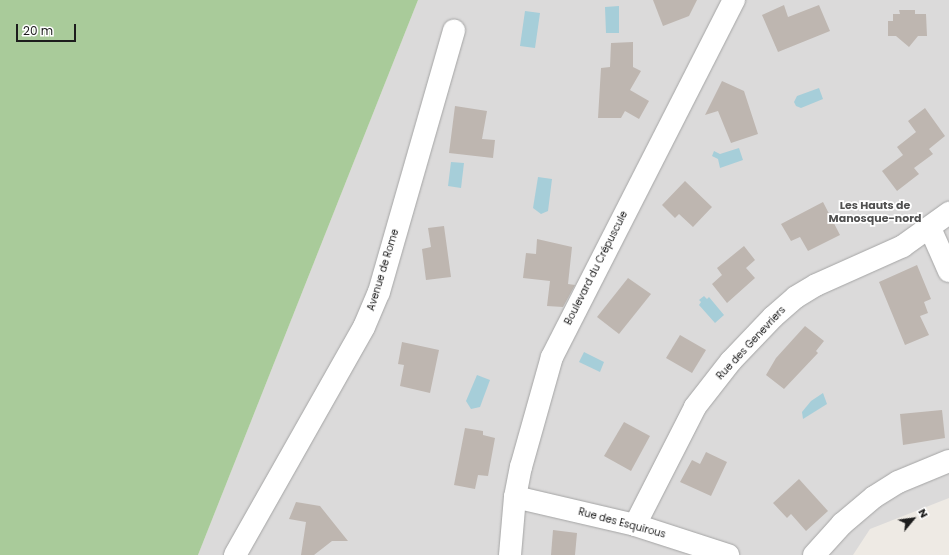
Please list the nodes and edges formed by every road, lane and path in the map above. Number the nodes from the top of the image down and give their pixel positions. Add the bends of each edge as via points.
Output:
1 (734, 0) edge
2 (454, 31) dead end
3 (949, 213) edge
4 (930, 228) junction
5 (949, 271) edge
6 (949, 461) edge
7 (515, 497) junction
8 (635, 525) junction
9 (235, 555) edge
10 (510, 555) edge
11 (728, 555) edge
12 (814, 555) edge

1 - 7 street, Boulevard du Crépuscule via 560,339 547,374
2 - 9 street, Avenue de Rome via 379,292 364,328
3 - 4 street, Rue des Genevriers
4 - 5 street
4 - 8 street, Rue des Genevriers via 882,256 796,296 773,317 731,361 695,408
6 - 12 street via 898,482 874,497 842,524
7 - 8 street, Rue des Esquirous
7 - 10 street, Boulevard du Crépuscule
8 - 11 street, Rue des Esquirous

